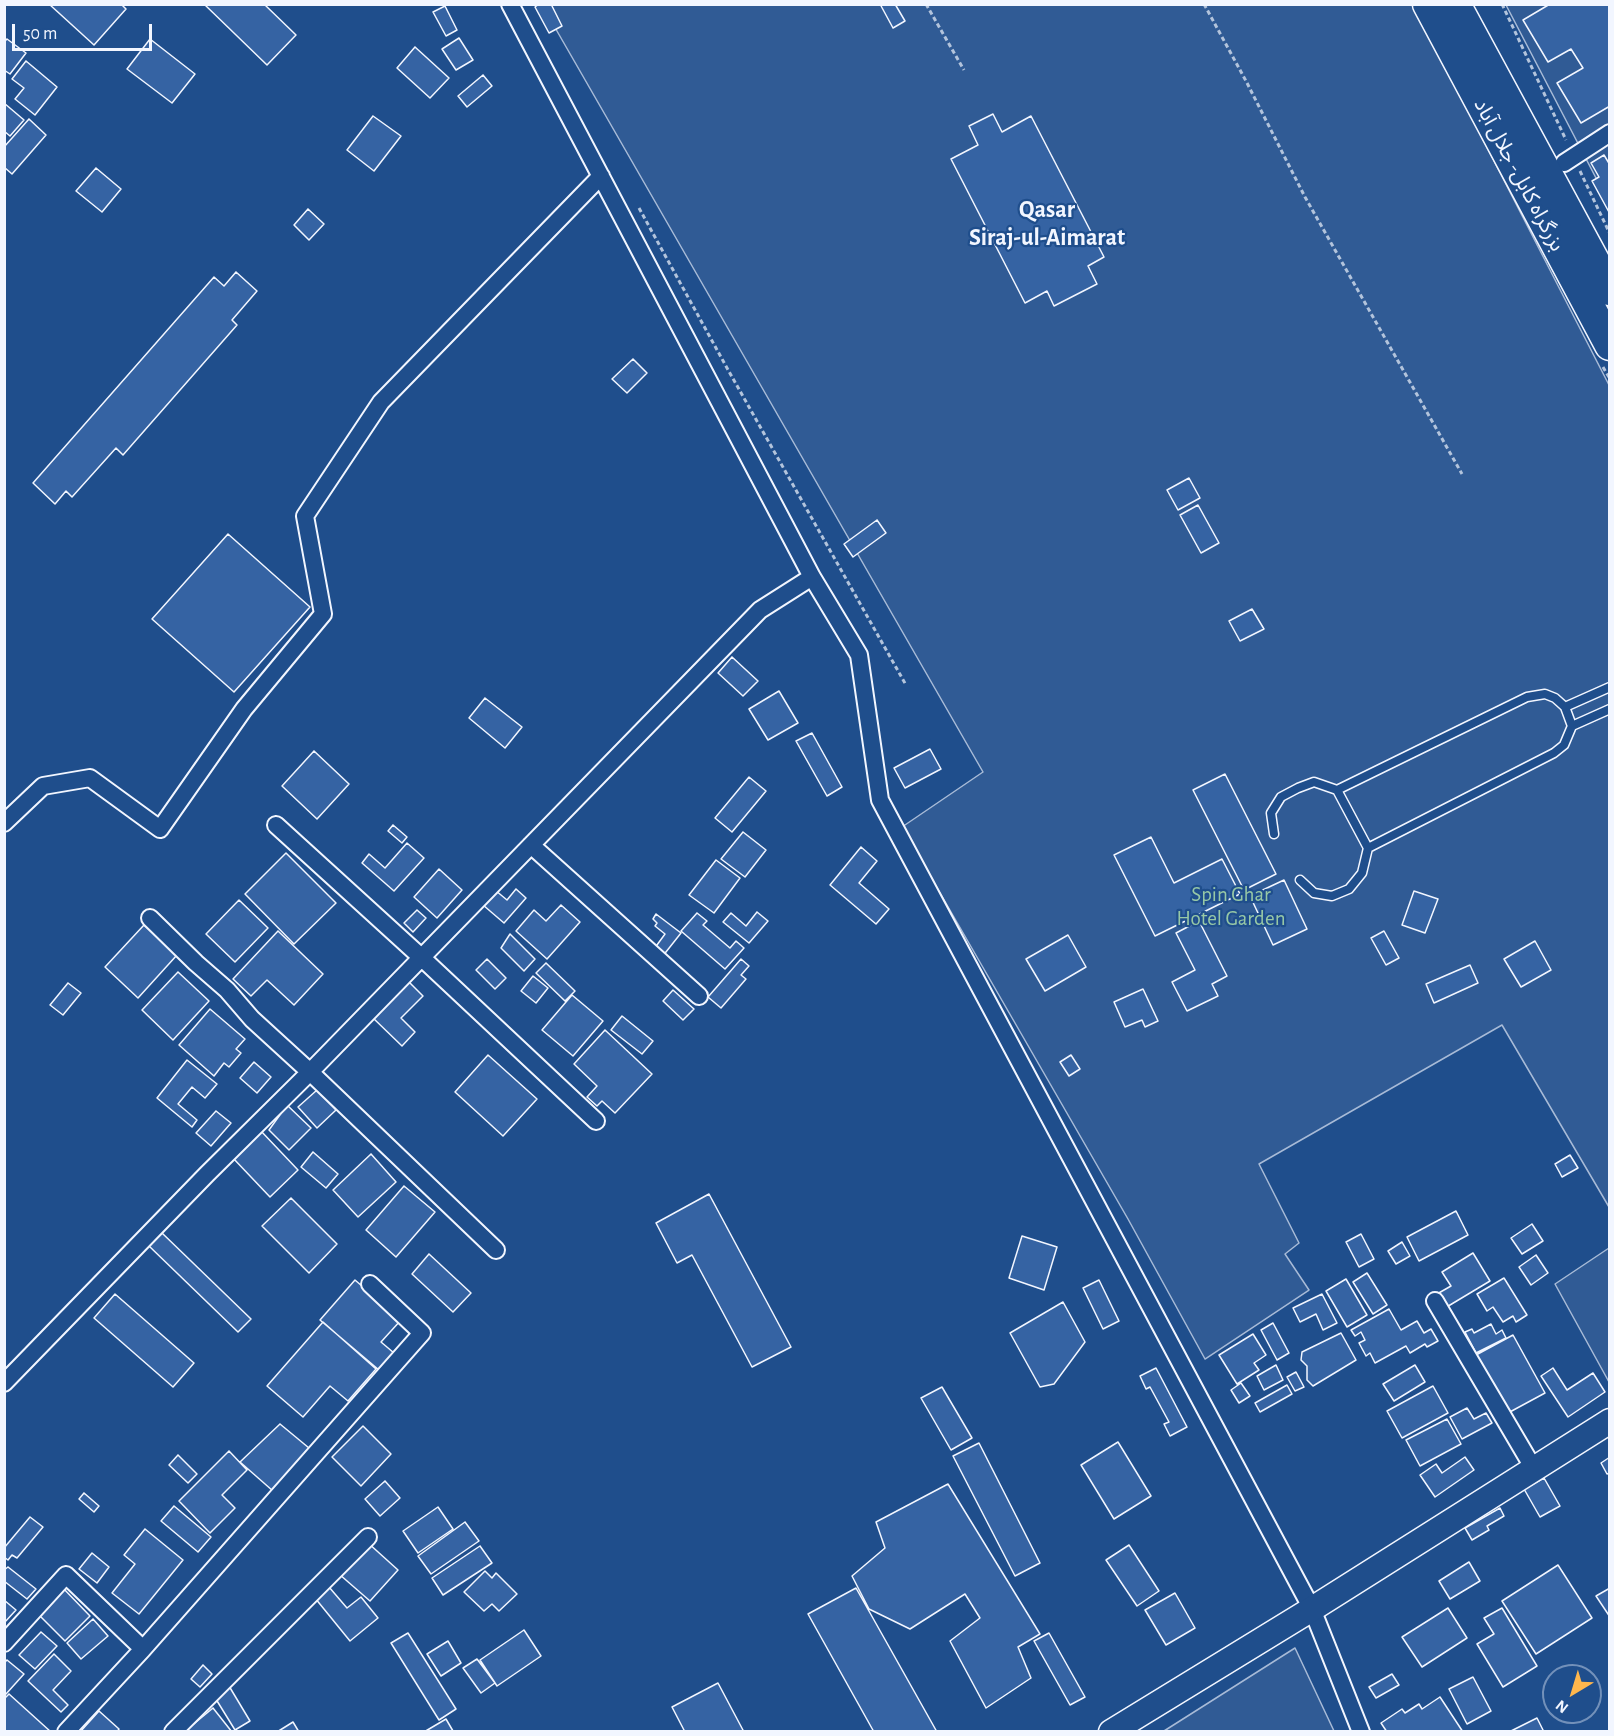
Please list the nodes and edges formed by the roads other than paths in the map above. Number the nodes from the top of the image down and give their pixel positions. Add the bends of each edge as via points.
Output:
1 (510, 4) edge
2 (1428, 4) edge
3 (1455, 4) edge
4 (1610, 134) edge
5 (1569, 159) road end
6 (600, 176) junction
7 (1610, 290) edge
8 (1610, 345) edge
9 (812, 577) junction
10 (1610, 687) edge
11 (1564, 707) junction
12 (1610, 709) edge
13 (1572, 726) junction
14 (1338, 790) junction
15 (4, 823) edge
16 (276, 825) dead end
17 (1274, 834) dead end
18 (531, 845) junction
19 (1368, 848) junction
20 (1300, 880) dead end
21 (150, 918) dead end
22 (421, 957) junction
23 (699, 996) dead end
24 (310, 1072) junction
25 (596, 1121) dead end
26 (496, 1250) dead end
27 (370, 1284) dead end
28 (1435, 1301) dead end
29 (4, 1383) edge
30 (1610, 1421) edge
31 (1534, 1468) junction
32 (368, 1537) dead end
33 (1312, 1609) junction
34 (4, 1643) edge
35 (143, 1649) junction
36 (66, 1731) edge
37 (173, 1731) edge
38 (1111, 1731) edge
39 (1361, 1731) edge

1 - 6 street
2 - 8 highway, بزرگراه کابل- جلال آباد
3 - 7 highway, بزرگراه کابل- جلال آباد
4 - 5 street
6 - 9 street
6 - 15 street via 381,402 305,516 323,614 244,709 160,829 90,778 43,786
9 - 18 street via 760,610
9 - 33 street via 859,655 880,800
10 - 11 lane
11 - 13 lane
11 - 14 lane via 1545,694 1527,697
12 - 13 lane
13 - 19 lane via 1564,745 1554,753
14 - 17 lane via 1314,782 1281,798 1271,813
14 - 19 lane
16 - 22 street
18 - 22 street
18 - 23 street
19 - 20 lane via 1362,873 1349,889 1332,896 1314,893
21 - 24 street
22 - 24 street
22 - 25 street
24 - 26 street
24 - 29 street
27 - 35 street via 422,1333
28 - 31 street
30 - 31 street
31 - 33 street
32 - 37 street
33 - 38 street
33 - 39 street
34 - 35 street via 66,1575
35 - 36 street

